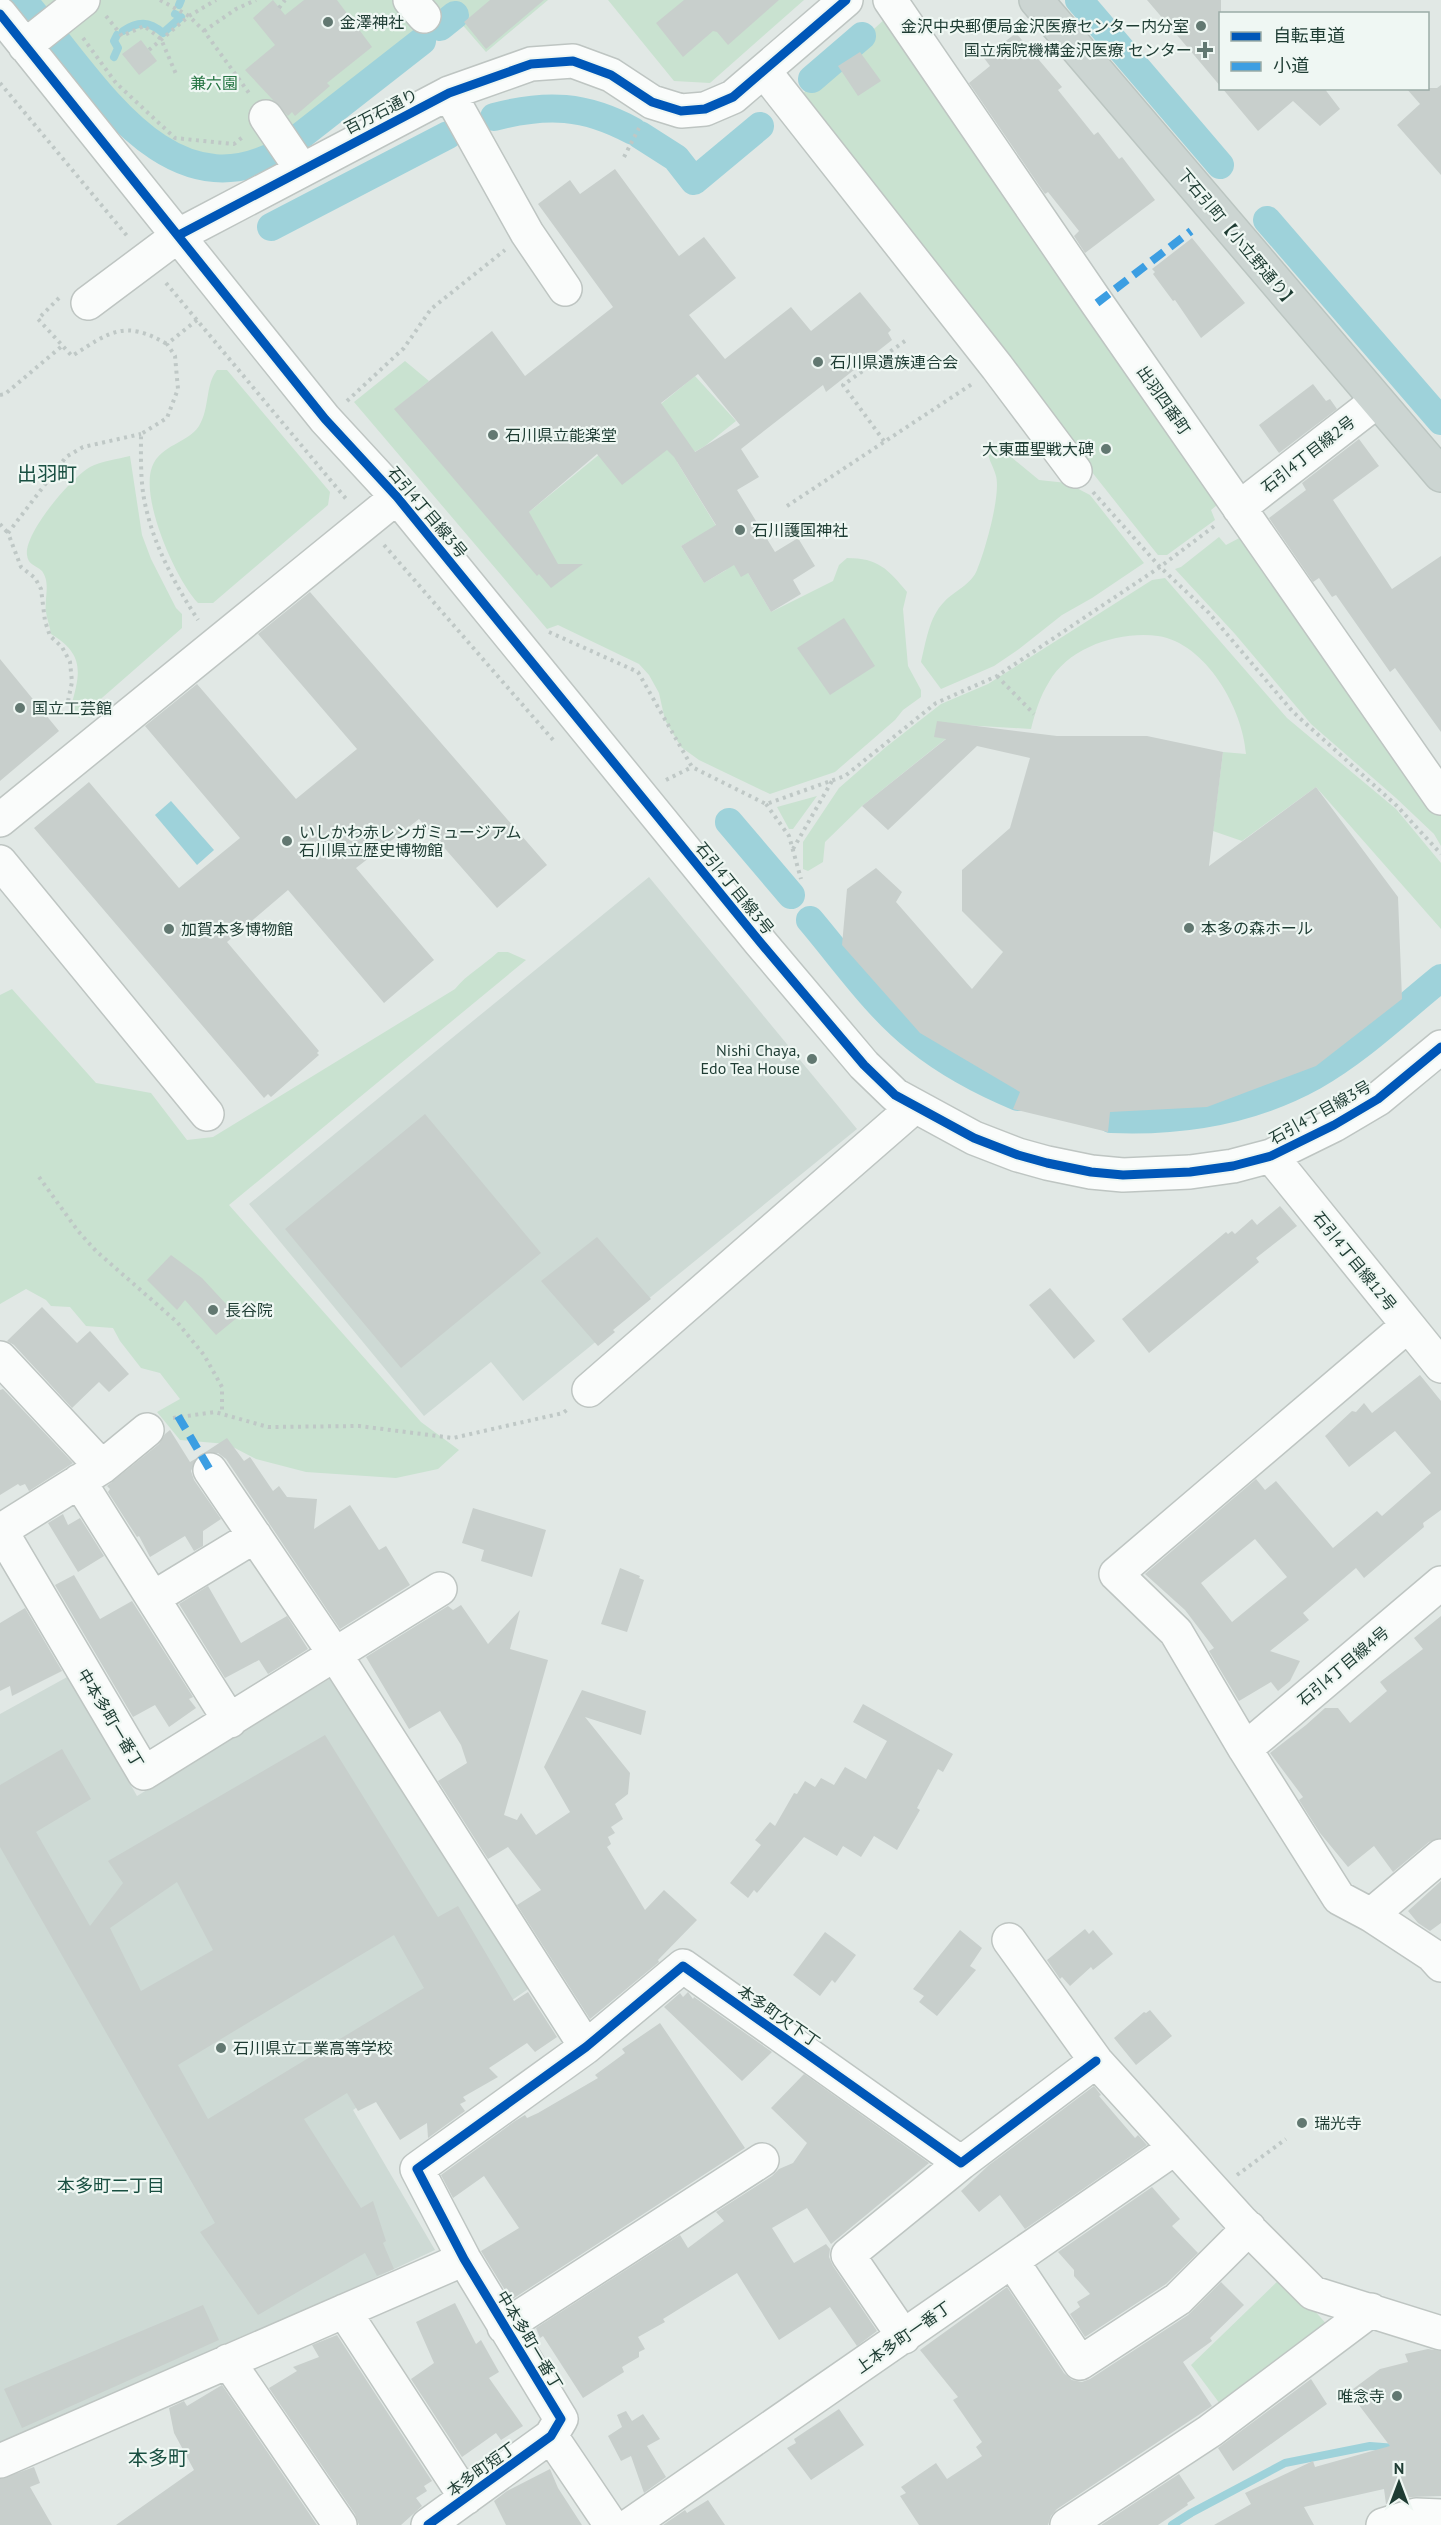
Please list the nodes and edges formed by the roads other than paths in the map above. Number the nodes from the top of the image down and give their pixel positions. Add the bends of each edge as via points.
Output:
1 (846, 0) edge
2 (890, 0) edge
3 (1036, 0) edge
4 (82, 8) edge
5 (0, 14) edge
6 (25, 46) junction
7 (764, 71) junction
8 (449, 93) junction
9 (266, 117) road end
10 (302, 170) junction
11 (179, 235) junction
12 (565, 289) dead end
13 (88, 303) dead end
14 (1377, 401) junction
15 (1075, 471) road end
16 (1441, 475) edge
17 (398, 497) junction
18 (1239, 508) junction
19 (1441, 798) edge
20 (0, 820) edge
21 (0, 862) edge
22 (1441, 1047) edge
23 (914, 1107) junction
24 (207, 1114) dead end
25 (1271, 1156) junction
26 (1407, 1326) junction
27 (0, 1358) edge
28 (1441, 1366) edge
29 (589, 1390) road end
30 (147, 1430) road end
31 (210, 1470) dead end
32 (90, 1474) junction
33 (0, 1531) edge
34 (255, 1536) junction
35 (1441, 1583) edge
36 (440, 1589) dead end
37 (153, 1598) junction
38 (336, 1656) junction
39 (230, 1721) junction
40 (1245, 1749) junction
41 (1441, 1856) edge
42 (1371, 1915) junction
43 (1009, 1940) dead end
44 (1441, 1965) edge
45 (586, 2048) junction
46 (1096, 2061) junction
47 (1175, 2148) junction
48 (762, 2160) dead end
49 (961, 2163) junction
50 (1249, 2228) junction
51 (464, 2259) junction
52 (1012, 2261) junction
53 (1371, 2310) junction
54 (344, 2311) junction
55 (504, 2327) junction
56 (1441, 2333) edge
57 (904, 2337) junction
58 (228, 2361) junction
59 (551, 2436) junction
60 (0, 2461) edge
61 (466, 2498) junction
62 (1441, 2516) edge
63 (340, 2525) edge
64 (428, 2525) edge
65 (611, 2525) edge
66 (630, 2525) edge
67 (1067, 2525) edge
68 (1383, 2525) edge

1 - 7 street, 百万石通り
2 - 18 street, 出羽四番町
3 - 14 main road, 下石引町【小立野通り】
4 - 6 street
5 - 6 street
6 - 11 street
7 - 8 street, 百万石通り via 733,97 705,109 681,111 652,102 611,75 573,61 531,64
7 - 15 street
8 - 10 street, 百万石通り
8 - 12 street via 527,233
9 - 10 street
10 - 11 street, 百万石通り
11 - 13 street, 百万石通り
11 - 17 street, 石引4丁目線3号 via 325,420
14 - 16 main road, 下石引町【小立野通り】
14 - 18 street, 石引4丁目線2号
17 - 20 street
17 - 23 street, 石引4丁目線3号 via 797,986 864,1065 895,1095
18 - 19 street, 出羽四番町
21 - 24 street
22 - 25 street, 石引4丁目線3号 via 1378,1099
23 - 25 street, 石引4丁目線3号 via 974,1138 1018,1155 1091,1173 1190,1173
23 - 29 street
25 - 26 street, 石引4丁目線12号
26 - 28 street, 石引4丁目線12号
26 - 40 street via 1116,1574 1176,1632
27 - 32 street
30 - 32 street
31 - 34 street
32 - 33 street
32 - 37 street
33 - 39 street, 中本多町一番丁 via 144,1773
34 - 37 street
34 - 38 street
35 - 40 street, 石引4丁目線4号
36 - 38 street, 中本多町一番丁
37 - 39 street
38 - 39 street, 中本多町一番丁
38 - 45 street
40 - 42 street via 1339,1899
41 - 42 street
42 - 44 street
43 - 46 street
45 - 49 street, 本多町欠下丁 via 682,1966
45 - 51 street, 中本多町一番丁 via 417,2169
46 - 47 street
46 - 49 street
47 - 50 street
47 - 52 street, 上本多町一番丁
48 - 55 street
49 - 57 street via 849,2255
50 - 52 street via 1178,2299 1080,2363
50 - 53 street via 1313,2293
51 - 54 street
51 - 55 street, 中本多町一番丁
52 - 57 street, 上本多町一番丁
53 - 56 street
53 - 67 street via 1210,2431
54 - 58 street
54 - 61 street
55 - 59 street, 中本多町一番丁 via 561,2419
57 - 66 street, 上本多町一番丁
58 - 60 street
58 - 63 street
59 - 61 street, 本多町短丁
59 - 65 street
61 - 64 street, 本多町短丁
62 - 68 street via 1416,2515

